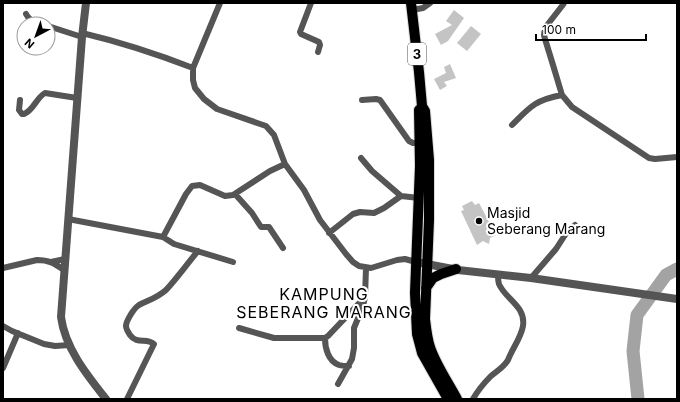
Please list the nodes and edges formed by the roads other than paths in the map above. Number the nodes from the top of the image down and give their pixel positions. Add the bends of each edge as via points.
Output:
1 (86, 3) edge
2 (220, 3) edge
3 (311, 3) edge
4 (430, 3) edge
5 (564, 3) edge
6 (411, 7) edge
7 (56, 28) edge
8 (82, 35) junction
9 (318, 52) dead end
10 (193, 68) junction
11 (562, 95) junction
12 (77, 98) junction
13 (20, 100) dead end
14 (362, 100) dead end
15 (422, 106) junction
16 (512, 126) dead end
17 (419, 143) junction
18 (677, 157) edge
19 (361, 158) dead end
20 (285, 164) junction
21 (235, 194) junction
22 (401, 196) junction
23 (418, 198) junction
24 (68, 219) junction
25 (575, 225) dead end
26 (329, 233) junction
27 (163, 237) junction
28 (282, 248) dead end
29 (198, 251) junction
30 (65, 259) junction
31 (52, 262) junction
32 (233, 262) dead end
33 (416, 262) junction
34 (427, 265) junction
35 (3, 268) edge
36 (366, 268) junction
37 (64, 270) junction
38 (456, 270) junction
39 (498, 275) junction
40 (531, 278) junction
41 (426, 288) junction
42 (365, 297) junction
43 (677, 299) edge
44 (3, 326) edge
45 (238, 328) dead end
46 (18, 333) junction
47 (325, 338) junction
48 (70, 345) junction
49 (349, 366) junction
50 (3, 368) edge
51 (338, 384) dead end
52 (106, 399) edge
53 (127, 399) edge
54 (448, 399) edge
55 (457, 399) edge
56 (473, 399) edge

1 - 8 street
2 - 10 street
3 - 9 street via 300,32 320,42
4 - 6 street via 423,8
5 - 11 street via 545,28 544,35
6 - 15 highway, 3
7 - 8 street
8 - 10 street via 131,47
8 - 12 street
10 - 20 street via 195,88 204,99 217,109 268,128 277,141
11 - 16 street via 536,103
11 - 18 street via 572,107 649,158 655,160
12 - 13 street via 45,93 29,112 24,114 20,110
12 - 24 street
14 - 17 street via 380,100 409,141
15 - 17 highway, 3 via 419,110
15 - 34 highway, 3 via 425,111 429,160
17 - 23 highway, 3
19 - 22 street
20 - 21 street
20 - 26 street via 304,190
21 - 27 street via 225,196 200,185 192,186
21 - 28 street via 261,227 269,227 272,230
22 - 23 street
22 - 26 street via 374,213 353,214
23 - 33 highway, 3
24 - 27 street
24 - 30 street
25 - 40 street
26 - 36 street via 353,262
27 - 29 street via 174,244
29 - 32 street
29 - 53 street via 165,291 139,306 127,322 130,336 154,344
30 - 31 street
30 - 37 street
31 - 35 street via 37,260
31 - 37 street
33 - 34 street
33 - 36 street via 405,259
33 - 54 highway, 3 via 417,334 422,353
34 - 38 street
34 - 41 highway, 3
36 - 42 street
37 - 48 street via 61,317
38 - 39 street
38 - 41 highway via 433,278
39 - 40 street
39 - 56 street via 498,283 517,305 523,325 506,364 482,385
40 - 43 street
41 - 55 highway, 3 via 426,334 435,360
42 - 47 street
42 - 49 street via 354,328 353,353
44 - 46 street
45 - 47 street via 274,338
46 - 48 street via 51,346
46 - 50 street
47 - 49 street via 330,358 339,365
48 - 52 street
49 - 51 street

